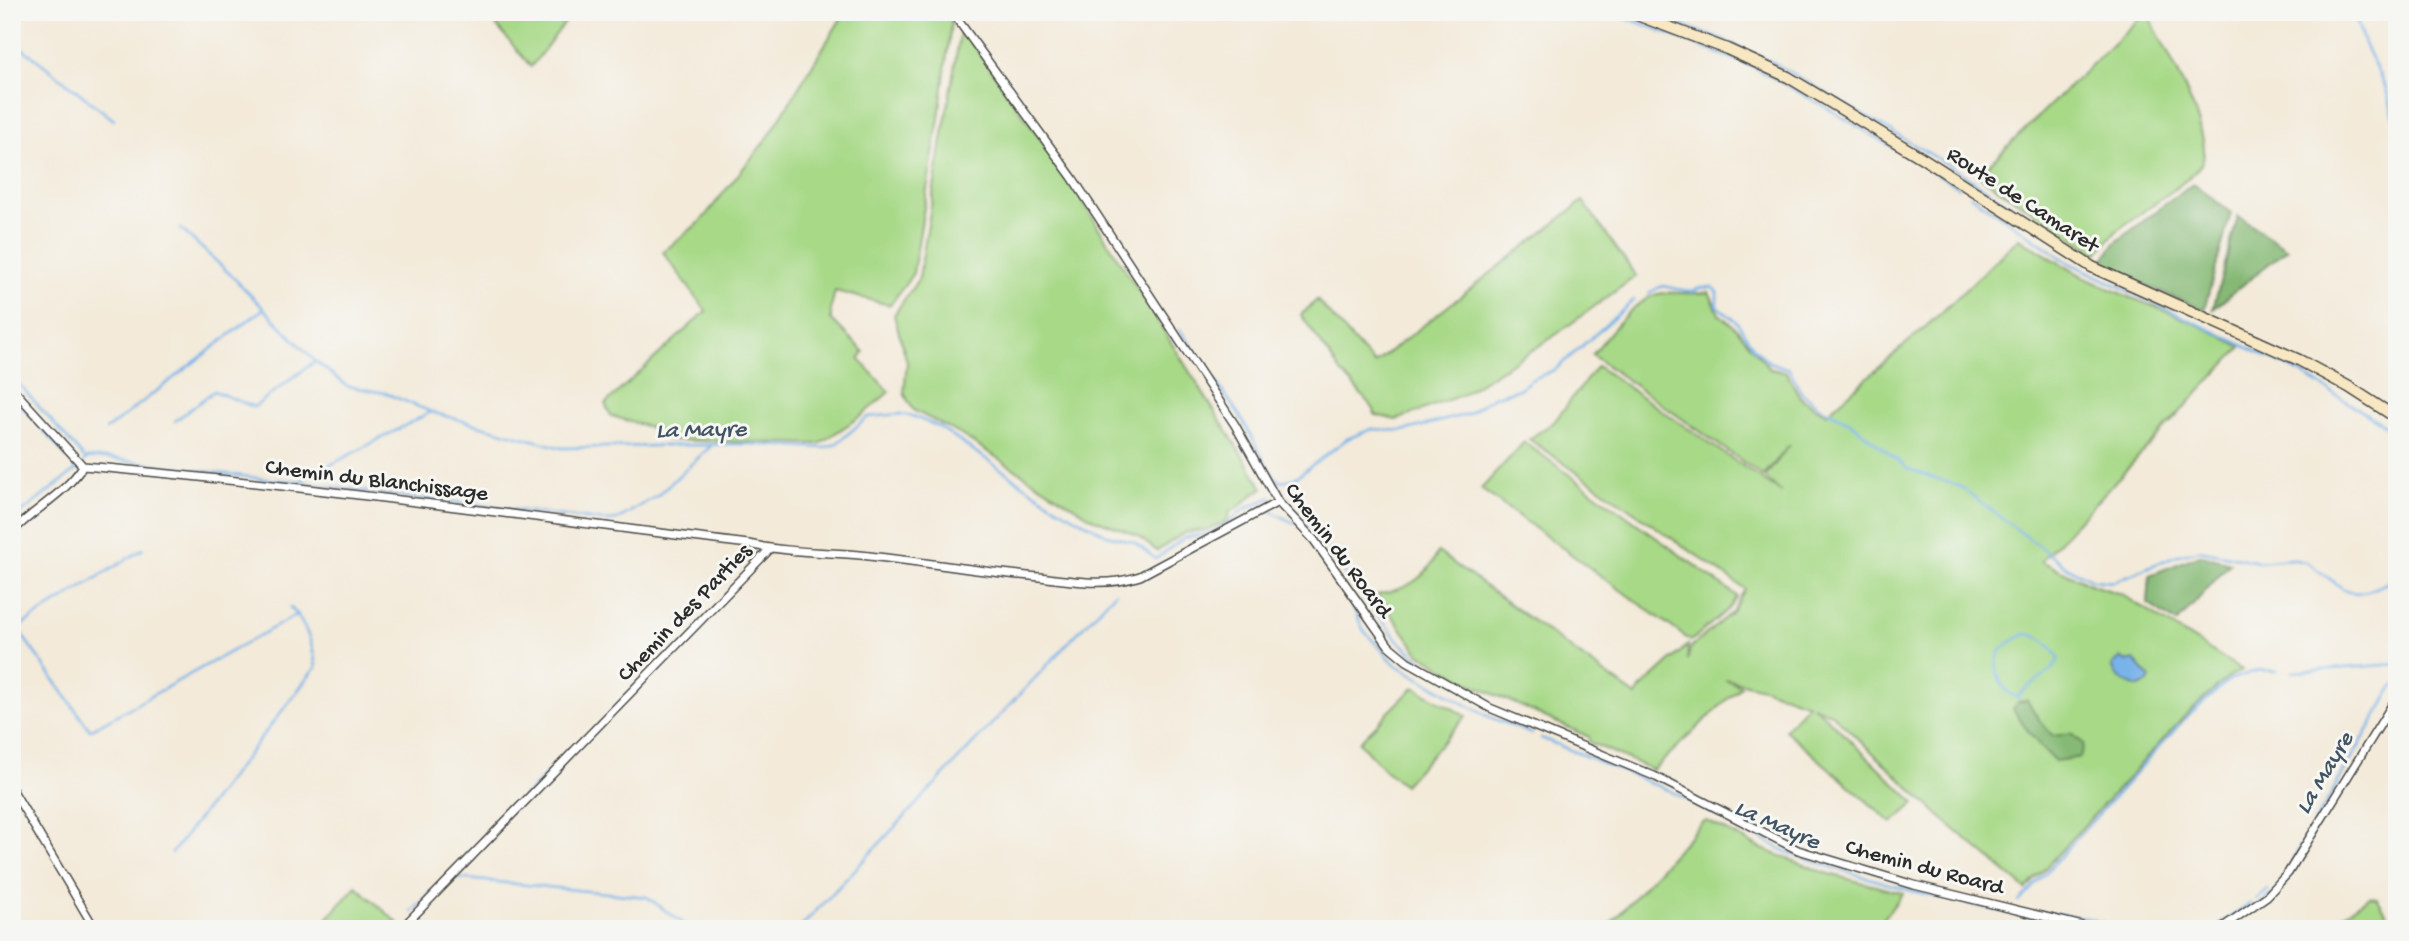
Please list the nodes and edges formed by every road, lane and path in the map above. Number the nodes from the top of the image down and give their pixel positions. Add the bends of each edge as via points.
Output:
1 (952, 12) edge
2 (1629, 12) edge
3 (12, 388) edge
4 (2397, 418) edge
5 (83, 466) junction
6 (1278, 502) junction
7 (12, 532) edge
8 (770, 549) junction
9 (2397, 697) edge
10 (12, 789) edge
11 (95, 929) edge
12 (401, 929) edge
13 (2095, 929) edge
14 (2220, 929) edge

1 - 6 street, Chemin du Roard via 1072,177 1234,425
2 - 4 main road, Route de Camaret via 1737,53 1788,78 2092,267 2299,360
3 - 5 street
5 - 7 street
5 - 8 street, Chemin du Blanchissage via 463,507
6 - 8 street, Chemin des Parties via 1140,576 1113,582
6 - 13 street, Chemin du Roard via 1314,540 1389,646 1406,661 1490,708 1654,776 1798,850 1914,885
8 - 12 street, Chemin des Parties
9 - 14 street via 2288,873 2267,896
10 - 11 street

